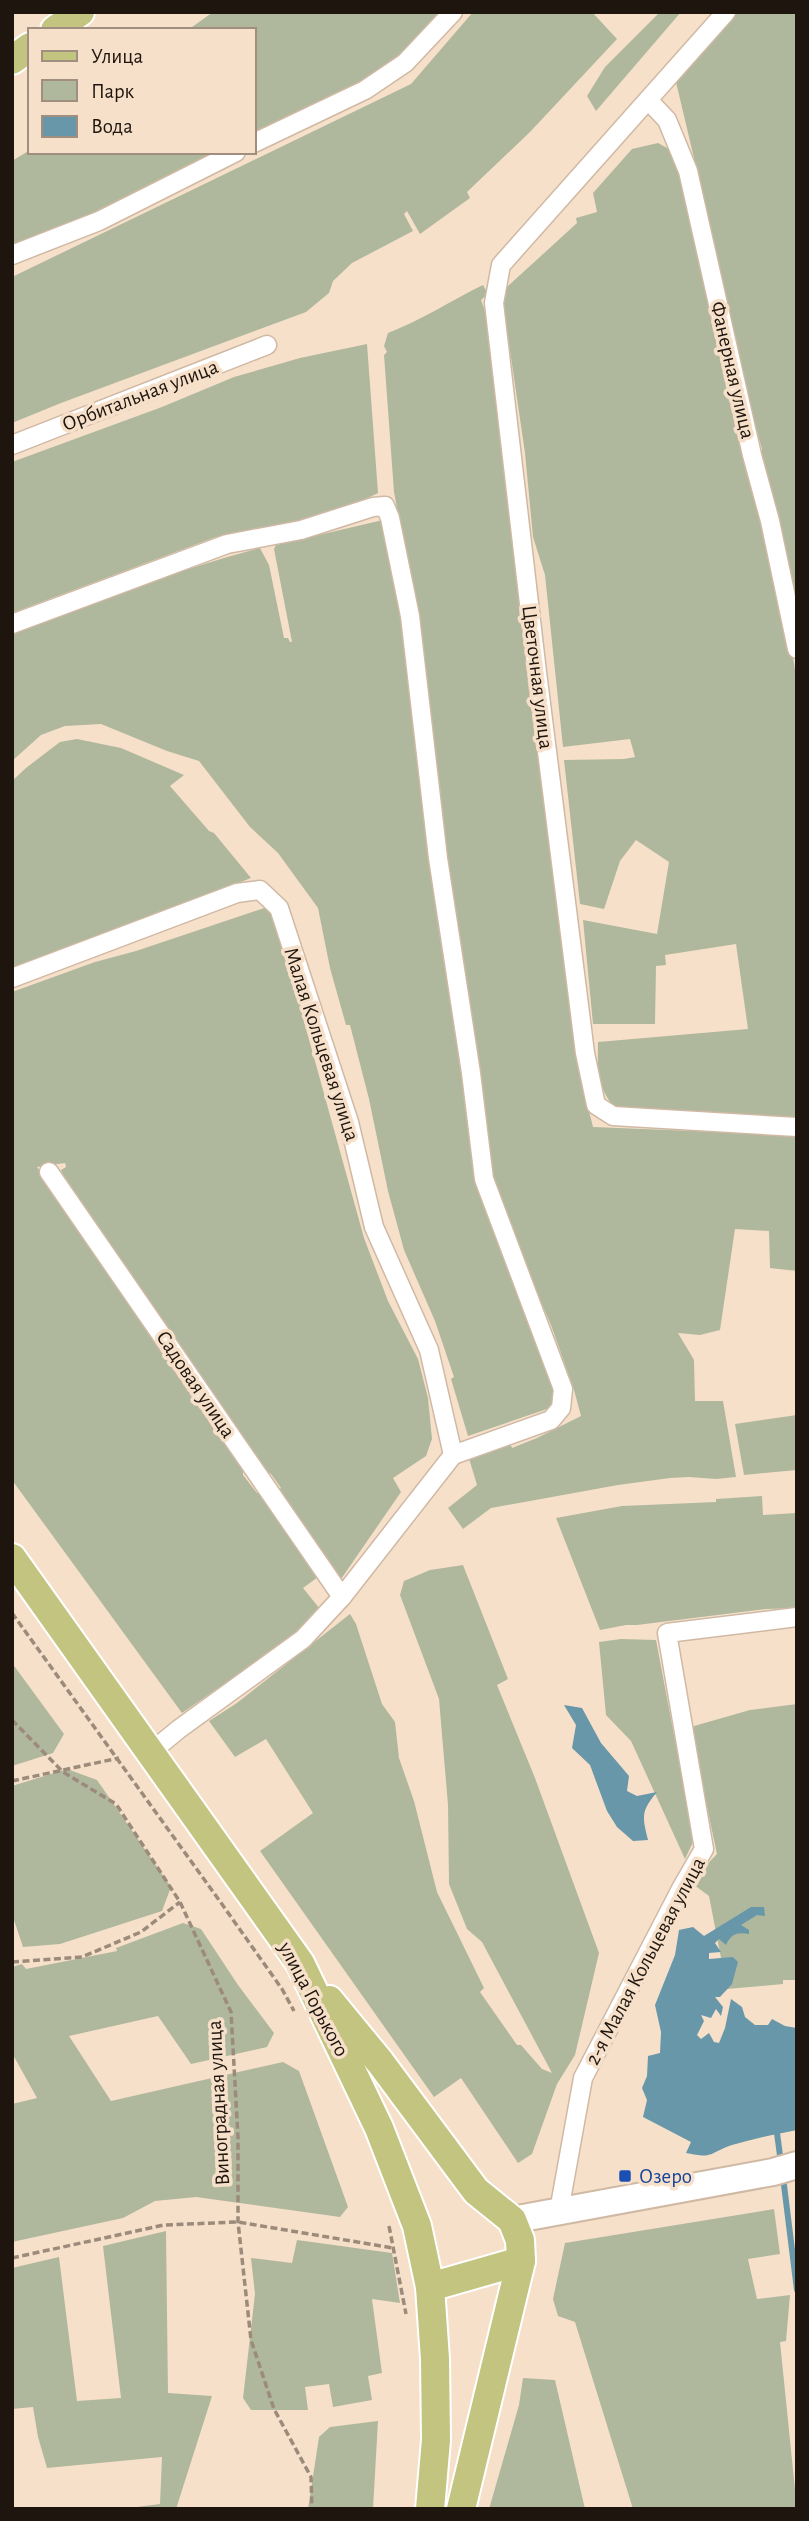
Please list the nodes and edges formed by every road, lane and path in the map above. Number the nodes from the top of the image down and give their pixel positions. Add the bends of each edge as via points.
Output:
1 (80, 12) edge
2 (453, 12) edge
3 (726, 12) edge
4 (58, 28) edge
5 (28, 48) edge
6 (12, 60) edge
7 (649, 102) junction
8 (256, 142) edge
9 (232, 154) edge
10 (12, 254) edge
11 (267, 345) dead end
12 (12, 445) edge
13 (12, 624) edge
14 (797, 649) edge
15 (12, 978) edge
16 (797, 1127) edge
17 (49, 1172) dead end
18 (453, 1454) junction
19 (12, 1558) edge
20 (342, 1597) junction
21 (12, 1613) edge
22 (797, 1617) edge
23 (12, 1720) edge
24 (145, 1744) junction
25 (118, 1759) junction
26 (63, 1772) junction
27 (12, 1781) edge
28 (180, 1902) junction
29 (12, 1962) edge
30 (300, 1964) junction
31 (295, 2014) dead end
32 (797, 2165) edge
33 (559, 2211) junction
34 (513, 2220) junction
35 (388, 2221) dead end
36 (238, 2222) junction
37 (393, 2248) junction
38 (424, 2252) junction
39 (12, 2258) edge
40 (521, 2261) junction
41 (430, 2287) junction
42 (407, 2322) dead end
43 (312, 2509) edge
44 (430, 2509) edge
45 (461, 2509) edge

1 - 4 main road
2 - 8 street via 405,63 365,90
3 - 7 street, Цветочная улица
5 - 6 main road
7 - 14 street, Фанерная улица via 667,120 688,171
7 - 16 street, Цветочная улица via 501,265 494,303 585,1053 596,1105 613,1116
9 - 10 street via 99,221
11 - 12 street, Орбитальная улица
13 - 18 street via 227,544 301,530 385,506 410,616 438,858 484,1179 563,1389 561,1408 551,1420
15 - 18 street, Малая Кольцевая улица via 237,893 260,890 279,908 349,1122 374,1227 429,1350
17 - 20 street, Садовая улица
18 - 20 street
19 - 24 main road, улица Горького
20 - 24 street via 303,1639 179,1729
21 - 25 path
22 - 33 street, 2-я Малая Кольцевая улица via 667,1633 704,1850 583,2078
23 - 26 path, Виноградная улица
24 - 25 path
24 - 30 main road, улица Горького
25 - 26 path
25 - 31 path via 282,1989
26 - 27 path
26 - 28 path, Виноградная улица via 116,1804
28 - 29 path via 141,1932 82,1957
28 - 36 path, Виноградная улица via 231,2012
30 - 34 main road via 476,2191
30 - 38 main road, улица Горького via 379,2128
32 - 33 street
33 - 34 street
34 - 40 main road
35 - 37 path
36 - 37 path
36 - 39 path via 164,2225
36 - 43 path, Виноградная улица via 251,2340 274,2409 311,2477
37 - 38 path
37 - 42 path
38 - 41 main road, улица Горького
40 - 41 main road
40 - 45 main road
41 - 44 main road, улица Горького via 436,2440

